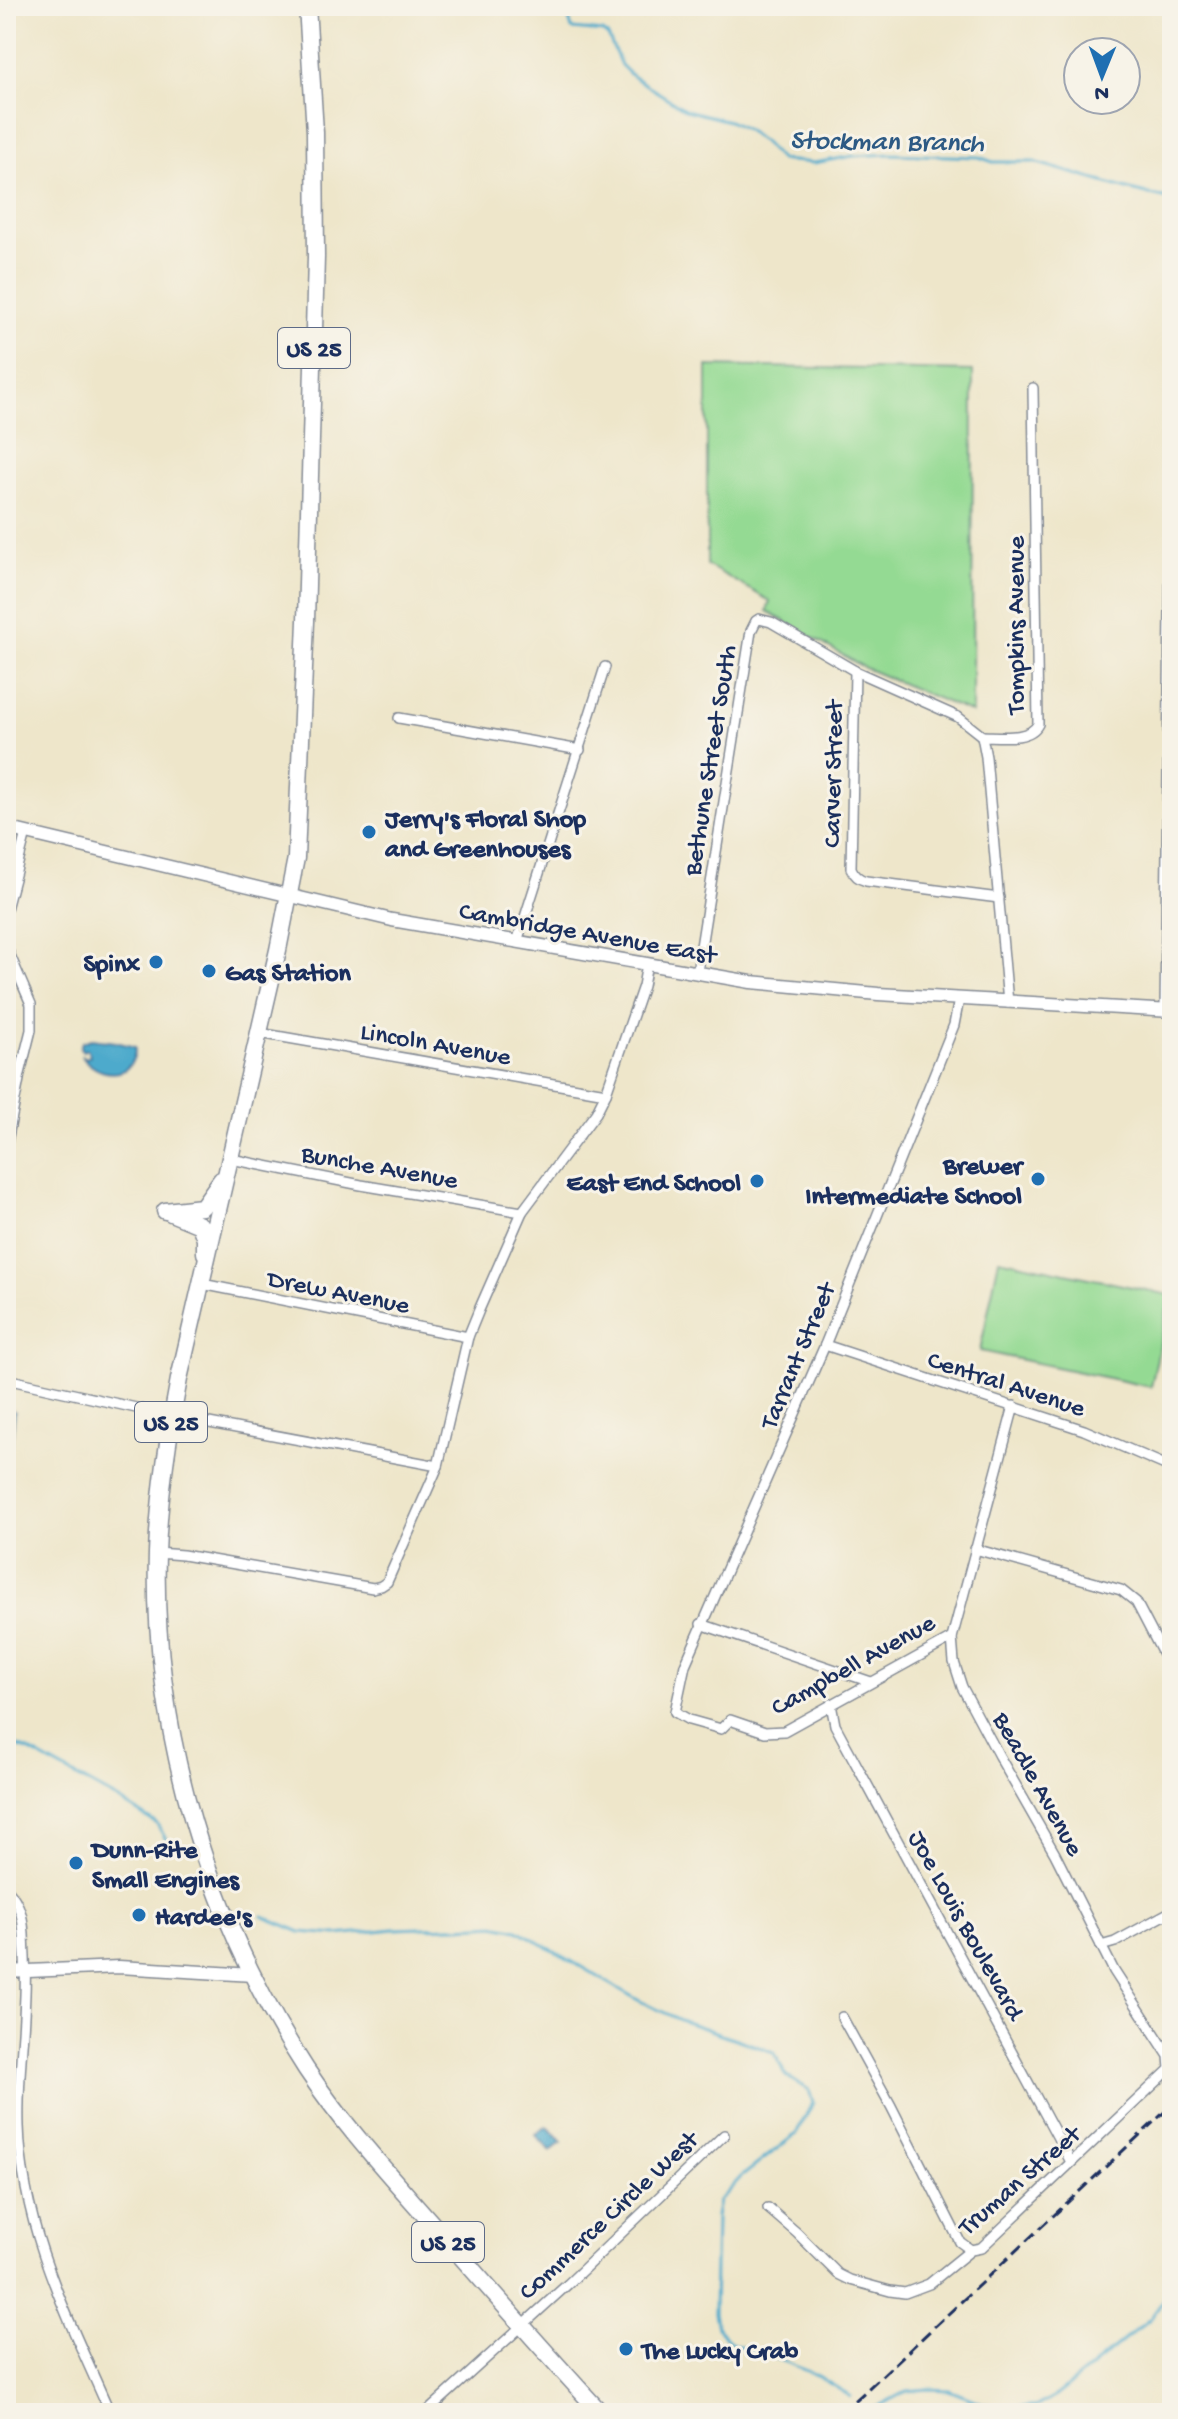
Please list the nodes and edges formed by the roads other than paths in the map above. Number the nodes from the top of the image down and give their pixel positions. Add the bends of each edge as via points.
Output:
1 (307, 6) edge
2 (1033, 388) dead end
3 (1172, 451) edge
4 (605, 667) dead end
5 (855, 671) junction
6 (399, 718) dead end
7 (982, 736) junction
8 (580, 750) junction
9 (6, 828) edge
10 (26, 833) junction
11 (289, 897) junction
12 (999, 898) junction
13 (6, 909) edge
14 (517, 942) junction
15 (6, 946) edge
16 (647, 964) junction
17 (697, 972) junction
18 (959, 999) junction
19 (1008, 1003) junction
20 (1168, 1011) edge
21 (259, 1033) junction
22 (606, 1093) junction
23 (6, 1147) edge
24 (231, 1160) junction
25 (522, 1212) junction
26 (203, 1280) junction
27 (468, 1337) junction
28 (825, 1345) junction
29 (6, 1379) edge
30 (1014, 1406) junction
31 (172, 1416) junction
32 (438, 1466) junction
33 (1172, 1468) edge
34 (975, 1549) junction
35 (157, 1553) junction
36 (701, 1624) junction
37 (952, 1638) junction
38 (1172, 1671) edge
39 (871, 1682) junction
40 (831, 1704) junction
41 (689, 1720) joint
42 (6, 1888) edge
43 (1172, 1911) edge
44 (1101, 1946) junction
45 (6, 1972) edge
46 (26, 1972) junction
47 (253, 1975) junction
48 (842, 2017) dead end
49 (724, 2135) dead end
50 (1071, 2162) junction
51 (768, 2208) dead end
52 (971, 2250) junction
53 (521, 2326) junction
54 (110, 2413) edge
55 (426, 2413) edge
56 (601, 2413) edge

1 - 11 highway, US 25 via 316,257 299,809
2 - 7 street, Tompkins Avenue via 1038,724 1029,734
3 - 20 street
4 - 8 street
5 - 7 street, Bethune Street South via 958,717
5 - 12 street, Carver Street via 853,872 866,881
5 - 17 street, Bethune Street South via 771,622 759,619 753,625
6 - 8 street
7 - 12 street, Tompkins Avenue
8 - 14 street
9 - 10 main road, Cambridge Avenue East
10 - 11 main road, Cambridge Avenue East
10 - 13 street
11 - 14 main road, Cambridge Avenue East
11 - 21 highway, US 25
12 - 19 street, Tompkins Avenue
14 - 16 main road, Cambridge Avenue East
15 - 23 street via 31,1004 31,1030
16 - 17 main road, Cambridge Avenue East
16 - 22 street
17 - 18 main road, Cambridge Avenue East via 803,988
18 - 19 main road, Cambridge Avenue East
18 - 28 street, Tarrant Street via 954,1025
19 - 20 main road, Cambridge Avenue East
21 - 22 street, Lincoln Avenue
21 - 24 highway, US 25
22 - 25 street via 585,1130
24 - 25 street, Bunche Avenue
24 - 26 highway, US 25
24 - 26 highway via 202,1207 165,1211 200,1225 205,1239
25 - 27 street
26 - 27 street, Drew Avenue
26 - 31 highway, US 25
27 - 32 street
28 - 30 street, Central Avenue
28 - 36 street, Tarrant Street
29 - 31 street
30 - 33 street, Central Avenue
30 - 34 street, Campbell Avenue
31 - 32 street
31 - 35 highway, US 25
32 - 35 street via 390,1577 381,1586
34 - 37 street, Campbell Avenue
34 - 38 street via 1121,1590 1136,1602
35 - 47 highway, US 25 via 161,1646 177,1758 209,1872
36 - 39 street
36 - 41 street, Tarrant Street via 675,1712
37 - 39 street, Campbell Avenue
37 - 44 street, Beadle Avenue via 962,1687
39 - 40 street, Campbell Avenue
40 - 41 street, Campbell Avenue via 777,1732 730,1720 721,1729
40 - 50 street, Joe Louis Boulevard via 835,1725
42 - 46 street via 21,1915
43 - 44 street
44 - 50 street, Truman Street via 1171,2064
45 - 46 main road
46 - 47 main road via 89,1966
46 - 54 street via 19,2104 27,2197 38,2243
47 - 53 highway, US 25 via 333,2107
48 - 52 street via 960,2242
49 - 53 street, Commerce Circle West
50 - 52 street, Truman Street via 981,2248
51 - 52 street, Truman Street via 838,2274 890,2291 905,2293 929,2284
53 - 55 street, Commerce Circle West
53 - 56 highway, US 25

